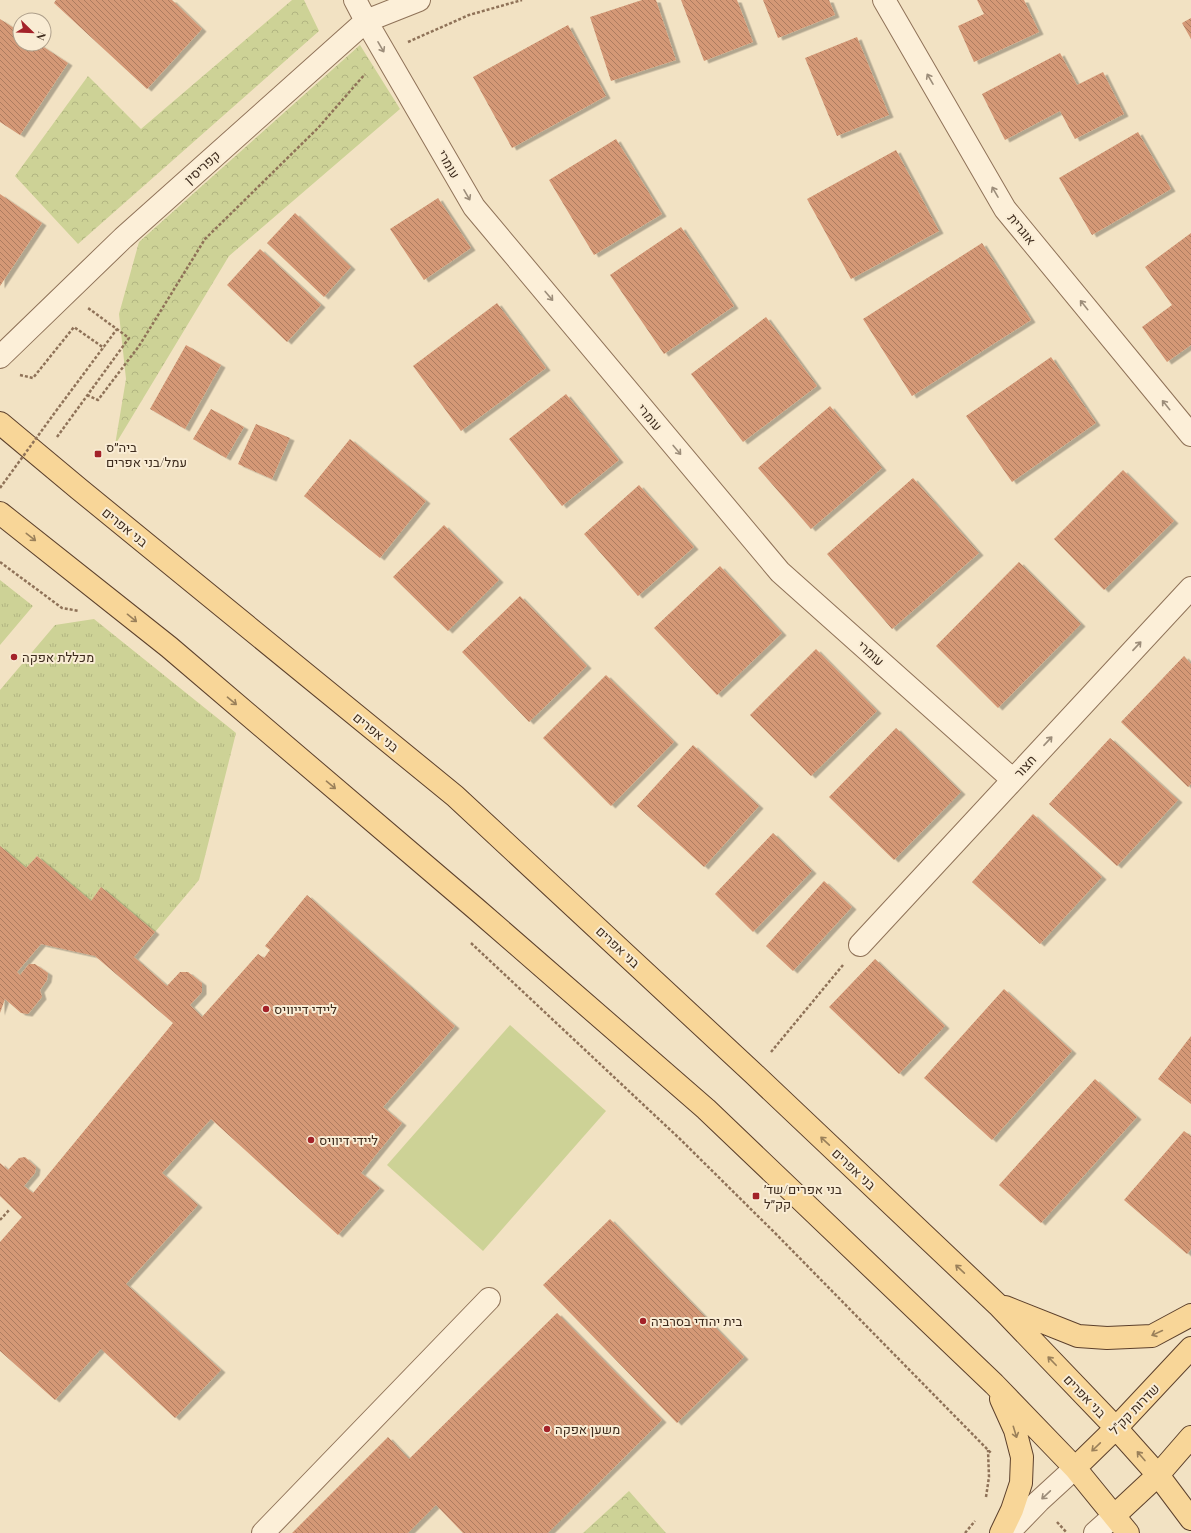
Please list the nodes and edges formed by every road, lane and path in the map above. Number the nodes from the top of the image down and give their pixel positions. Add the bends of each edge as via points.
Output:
1 (356, 0) edge
2 (419, 0) edge
3 (522, 0) edge
4 (884, 0) edge
5 (366, 21) junction
6 (384, 53) junction
7 (67, 293) junction
8 (117, 329) junction
9 (104, 348) junction
10 (0, 357) edge
11 (33, 378) dead end
12 (87, 395) junction
13 (0, 423) edge
14 (1191, 435) edge
15 (41, 458) junction
16 (0, 488) edge
17 (0, 512) edge
18 (0, 562) edge
19 (1191, 588) edge
20 (82, 611) dead end
21 (1012, 779) junction
22 (467, 939) dead end
23 (860, 945) joint
24 (786, 1033) dead end
25 (10, 1209) dead end
26 (0, 1220) edge
27 (489, 1299) dead end
28 (998, 1305) junction
29 (1191, 1315) edge
30 (1191, 1348) edge
31 (994, 1384) junction
32 (1116, 1428) junction
33 (1191, 1437) edge
34 (988, 1449) junction
35 (1075, 1468) junction
36 (1158, 1475) junction
37 (1021, 1483) junction
38 (986, 1498) dead end
39 (1039, 1501) junction
40 (1114, 1516) junction
41 (978, 1517) dead end
42 (1191, 1519) edge
43 (263, 1533) edge
44 (965, 1533) edge
45 (1001, 1533) edge
46 (1008, 1533) edge
47 (1067, 1533) edge
48 (1095, 1533) edge
49 (1128, 1533) edge

1 - 5 street, עומרי
2 - 5 street, קפריסין
3 - 6 path via 469,15
14 -> 4 street, אוגרית via 1005,209
5 -> 6 street, עומרי
5 - 7 street, קפריסין via 123,238
6 - 12 path via 318,128 205,239 139,346 98,400
6 -> 21 street, עומרי via 474,207 780,572
7 - 8 path
7 - 10 street, קפריסין
8 - 9 path
8 - 12 path via 129,338
9 - 11 path via 74,327
9 - 16 path, bridge
12 - 15 path
13 - 15 main road, בני אפרים
28 -> 15 main road, בני אפרים via 754,1073 455,796
17 -> 31 main road via 169,647 476,908 700,1104
18 - 20 path via 62,608
21 -> 19 street, חצור
21 - 23 street, חצור
22 - 34 path via 697,1156
23 - 24 path
25 - 26 path
27 - 43 street
29 -> 28 main road via 1152,1336 1106,1338 1078,1336
32 -> 28 main road, בני אפרים
30 - 32 main road, שדרות קק"ל
31 - 35 main road
31 -> 37 main road via 1015,1430 1022,1458
32 -> 35 main road, שדרות קק"ל
36 -> 32 main road, בני אפרים
33 - 36 main road
34 - 37 path
34 - 38 path via 989,1477
35 -> 39 street
35 - 40 main road
36 - 40 main road
36 - 42 main road, בני אפרים
37 - 45 main road
39 - 46 street
39 - 47 path
40 - 48 street
40 - 49 main road
41 - 44 path

